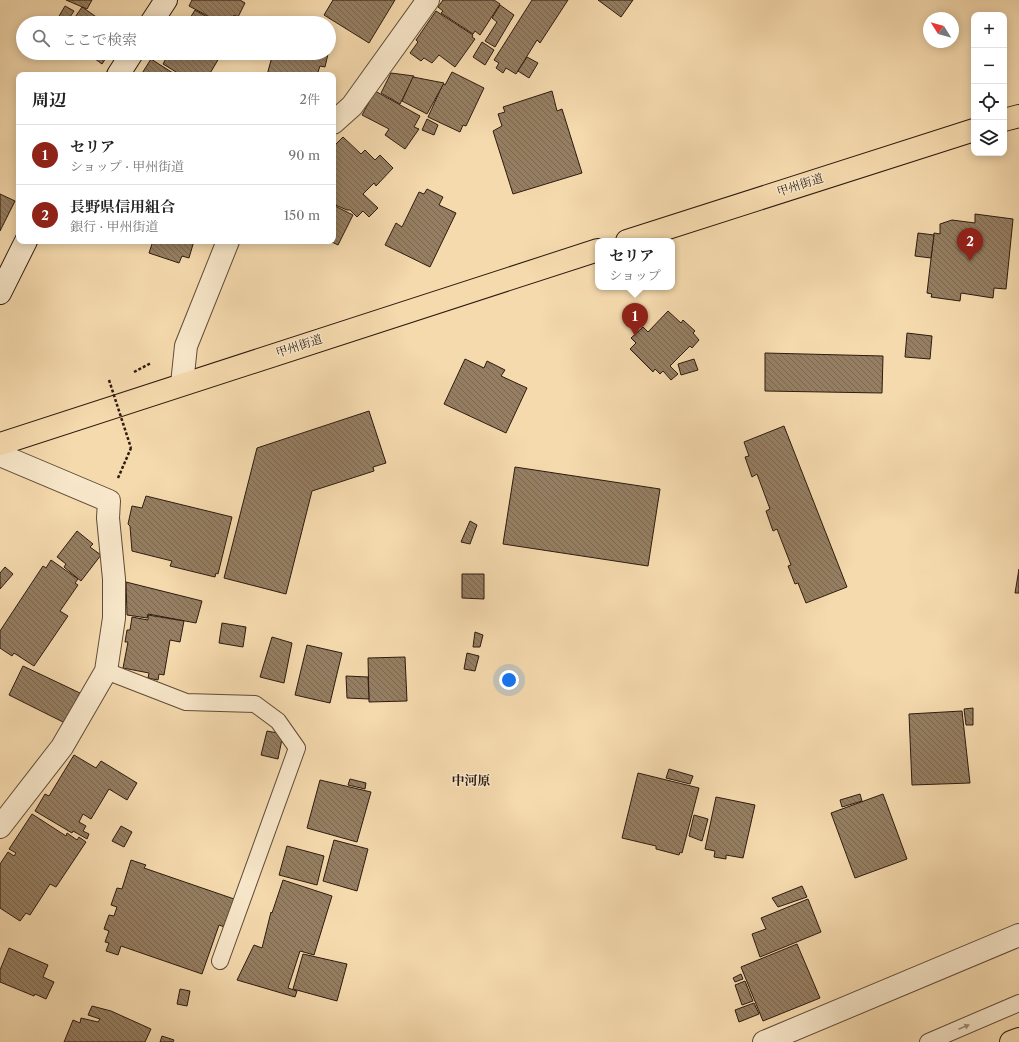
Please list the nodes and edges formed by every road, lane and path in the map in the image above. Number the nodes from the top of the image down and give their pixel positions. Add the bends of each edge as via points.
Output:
1 (166, 0) edge
2 (428, 0) edge
3 (156, 16) edge
4 (128, 60) edge
5 (120, 72) edge
6 (1019, 116) edge
7 (1007, 119) edge
8 (336, 121) edge
9 (971, 131) edge
10 (636, 238) edge
11 (24, 244) edge
12 (227, 244) edge
13 (595, 251) edge
14 (0, 292) edge
15 (151, 363) dead end
16 (129, 373) dead end
17 (116, 378) dead end
18 (182, 384) junction
19 (0, 444) edge
20 (0, 455) edge
21 (109, 501) junction
22 (106, 671) junction
23 (0, 827) edge
24 (1019, 935) edge
25 (220, 961) dead end
26 (1019, 1002) edge
27 (1019, 1039) edge
28 (764, 1042) edge
29 (928, 1042) edge
30 (1011, 1042) edge

1 - 3 street
2 - 8 street via 352,106
4 - 5 street
6 - 7 highway
9 - 10 highway, 甲州街道
11 - 14 street
12 - 18 street via 186,346
13 - 18 highway, 甲州街道
15 - 16 path
17 - 21 path, bridge via 109,380 131,448
18 - 19 highway, 甲州街道
20 - 21 street
21 - 22 street via 114,618
22 - 23 street via 62,747
22 - 25 lane via 186,702 255,704 278,721 297,748
24 - 28 street
29 -> 26 lane
27 - 30 highway

